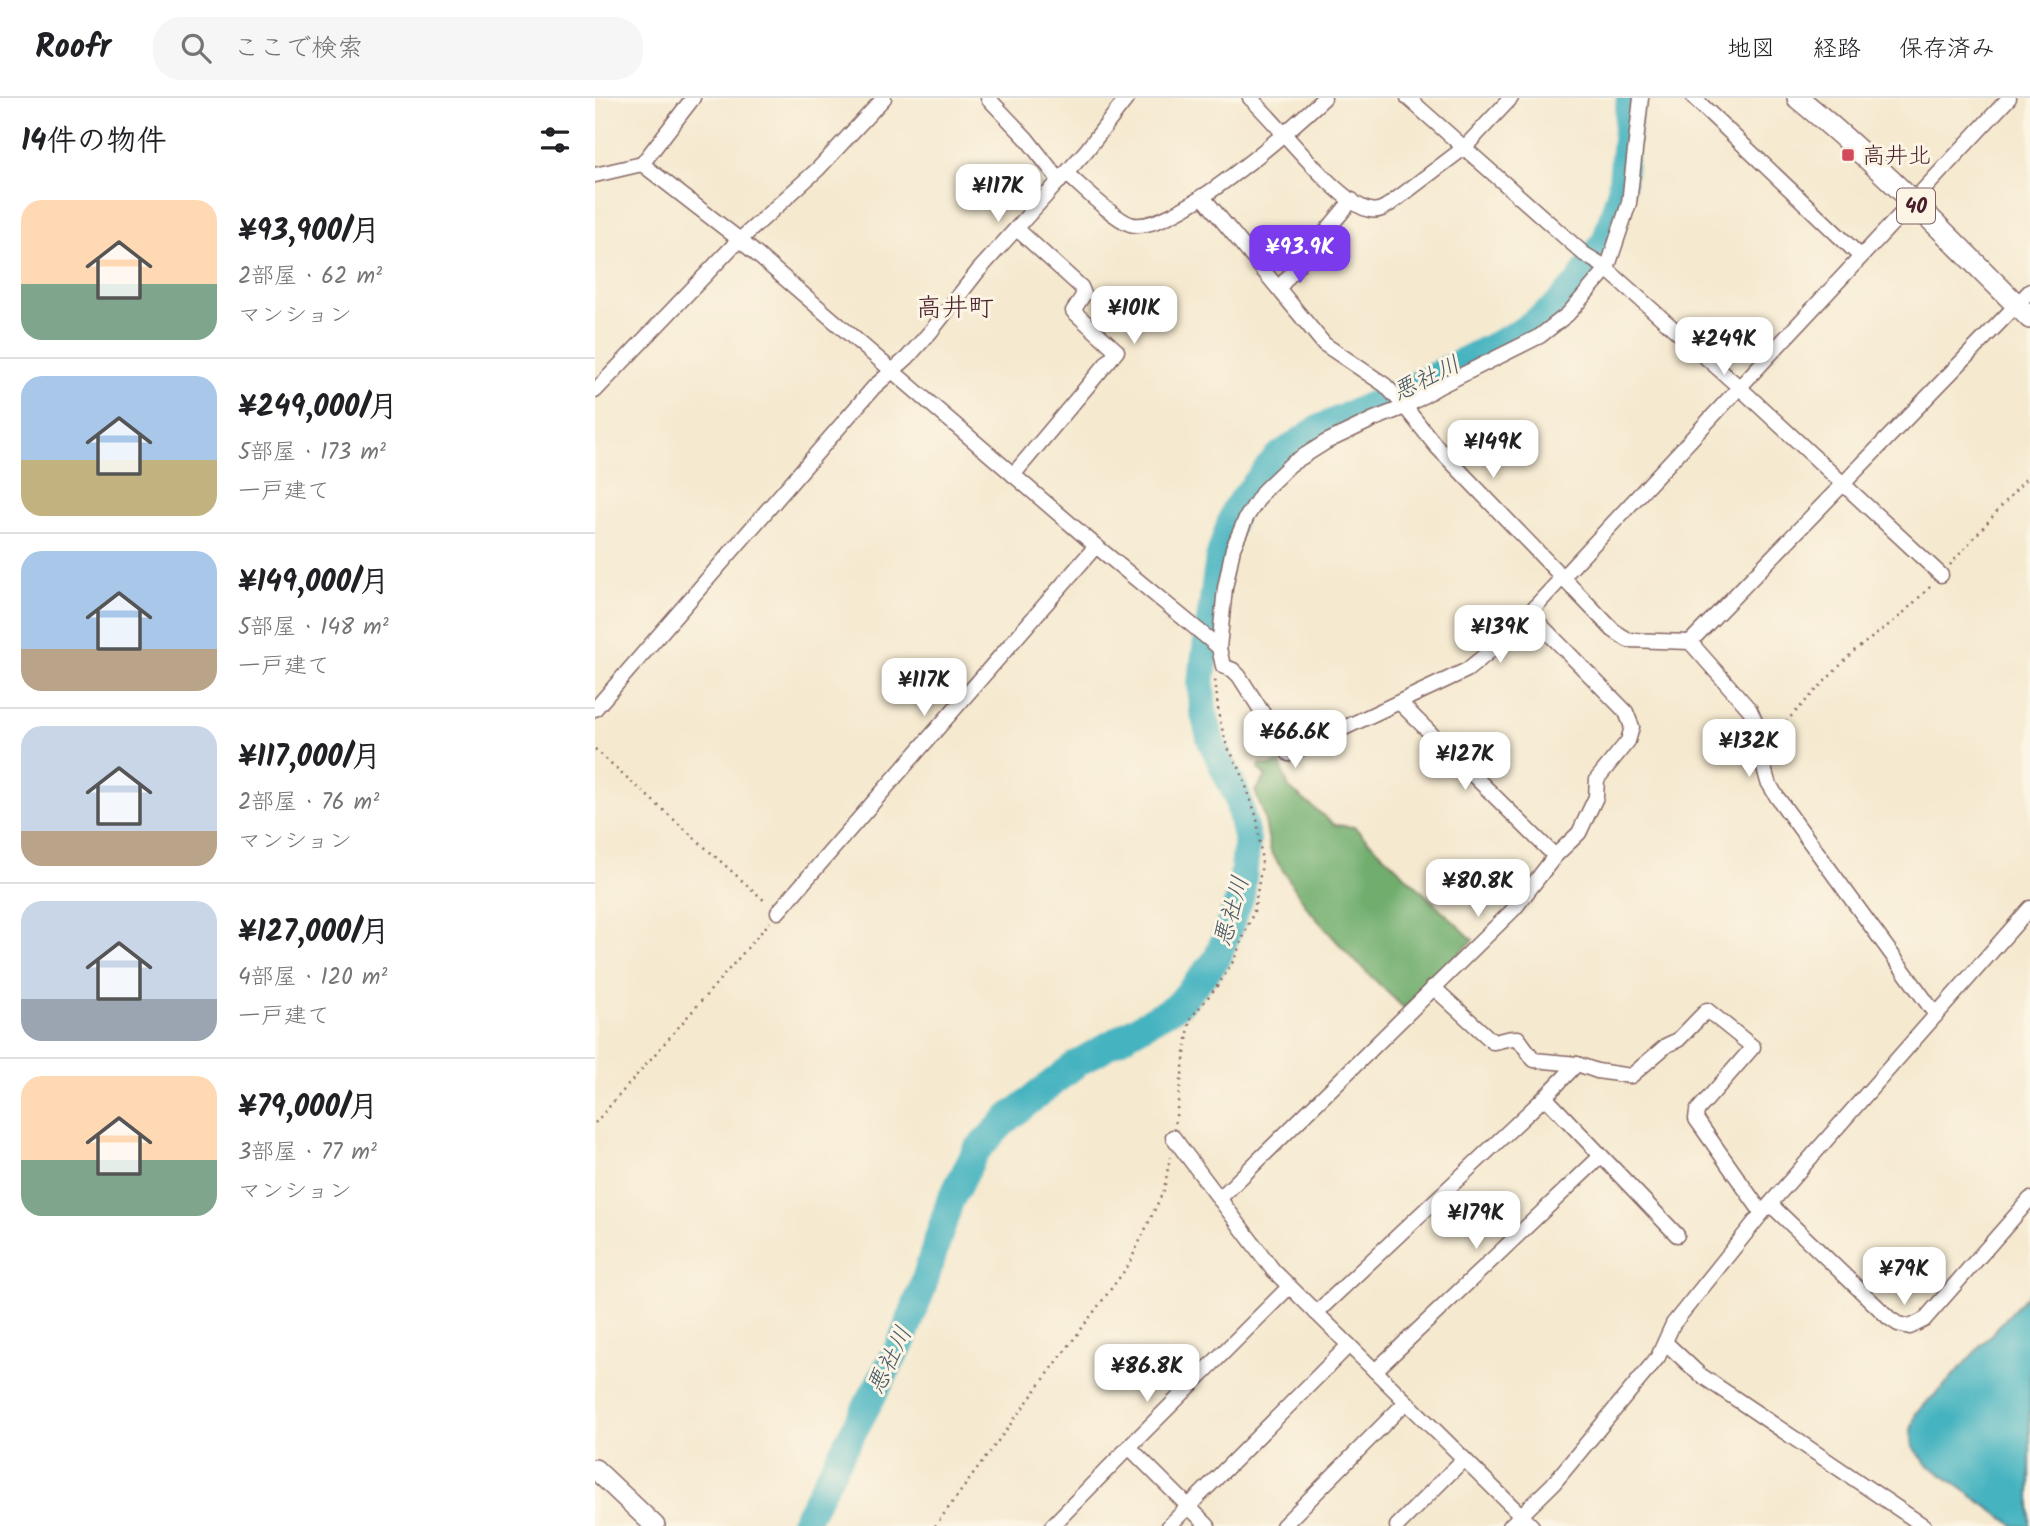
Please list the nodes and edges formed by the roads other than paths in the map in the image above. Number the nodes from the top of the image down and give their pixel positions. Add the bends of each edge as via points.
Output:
1 (693, 98) edge
2 (884, 98) edge
3 (988, 98) edge
4 (1127, 98) edge
5 (1250, 98) edge
6 (1324, 98) edge
7 (1408, 98) edge
8 (1511, 98) edge
9 (1641, 98) edge
10 (1695, 98) edge
11 (1798, 98) edge
12 (2009, 98) edge
13 (1284, 135) junction
14 (1464, 148) junction
15 (642, 164) junction
16 (595, 175) edge
17 (1064, 177) junction
18 (1202, 196) junction
19 (1352, 200) junction
20 (1912, 201) junction
21 (1017, 229) junction
22 (740, 240) junction
23 (1860, 256) junction
24 (1605, 267) junction
25 (1279, 288) junction
26 (2026, 304) edge
27 (893, 372) junction
28 (1739, 387) junction
29 (595, 391) edge
30 (1403, 404) junction
31 (1013, 475) junction
32 (1841, 484) junction
33 (1096, 546) junction
34 (1941, 575) road end
35 (1562, 577) junction
36 (1529, 613) junction
37 (1691, 642) junction
38 (1217, 646) junction
39 (1400, 703) junction
40 (595, 709) edge
41 (1555, 856) junction
42 (2030, 908) edge
43 (778, 912) road end
44 (1433, 987) junction
45 (1936, 1015) junction
46 (1577, 1064) junction
47 (1545, 1097) junction
48 (1173, 1137) road end
49 (1601, 1156) junction
50 (1219, 1199) junction
51 (2030, 1199) edge
52 (1766, 1208) junction
53 (1677, 1235) dead end
54 (1289, 1287) junction
55 (1316, 1313) junction
56 (1666, 1343) junction
57 (1349, 1345) junction
58 (1375, 1371) junction
59 (1406, 1402) junction
60 (1129, 1447) junction
61 (1464, 1458) junction
62 (595, 1469) edge
63 (1189, 1506) junction
64 (1521, 1515) junction
65 (656, 1526) edge
66 (1052, 1526) edge
67 (1169, 1526) edge
68 (1208, 1526) edge
69 (1283, 1526) edge
70 (1397, 1526) edge
71 (1510, 1526) edge
72 (1532, 1526) edge
73 (1924, 1526) edge

1 - 15 street
2 - 22 street via 818,169
3 - 17 street
4 - 17 street
5 - 13 street
6 - 13 street
7 - 14 street
8 - 14 street
9 - 24 street via 1629,203
10 - 23 street
11 - 20 main road, 40
12 - 20 street
13 - 18 street
13 - 19 street
14 - 19 street via 1381,210 1371,211
14 - 24 street via 1584,254
15 - 16 street
15 - 22 street
17 - 18 street via 1130,224 1145,225 1165,218
17 - 21 street
18 - 25 street
19 - 25 street
20 - 23 street
20 - 26 main road, 40
21 - 27 street
21 - 31 street via 1081,288 1084,294 1073,311 1117,351
22 - 27 street
22 - 29 street
23 - 28 street
24 - 28 street
24 - 30 street via 1568,314 1540,336
25 - 30 street via 1324,344 1385,385
26 - 32 street
27 - 31 street
27 - 40 street via 874,387
28 - 32 street
28 - 35 street
30 - 35 street via 1436,446
30 - 38 street via 1326,442 1291,464 1264,490 1233,548
31 - 33 street
32 - 34 street
32 - 37 street
33 - 38 street
33 - 43 street
35 - 36 street
35 - 37 street via 1628,640
36 - 39 street via 1467,670
36 - 41 street via 1626,712 1632,727 1628,741 1597,779 1596,797 1579,833
37 - 45 street via 1758,724 1767,782
38 - 39 street via 1223,666 1239,676 1289,754
39 - 41 street
41 - 44 street via 1515,908
42 - 45 street
44 - 46 street via 1493,1042 1518,1038 1534,1060
44 - 50 street
45 - 52 street
46 - 47 street
46 - 52 street via 1631,1076 1678,1040 1707,1010 1753,1048 1697,1111 1696,1119
47 - 49 street
47 - 55 street
48 - 50 street
49 - 53 street
49 - 58 street
50 - 54 street
51 - 52 street via 1924,1320 1910,1327 1889,1318
52 - 56 street via 1672,1324
54 - 55 street
54 - 60 street
55 - 57 street
56 - 64 street via 1553,1485
56 - 73 street via 1699,1374
57 - 58 street
57 - 63 street
58 - 59 street
59 - 61 street
59 - 69 street
60 - 63 street
60 - 66 street
61 - 64 street
61 - 70 street
62 - 65 street
63 - 67 street
63 - 68 street
64 - 71 street
64 - 72 street

